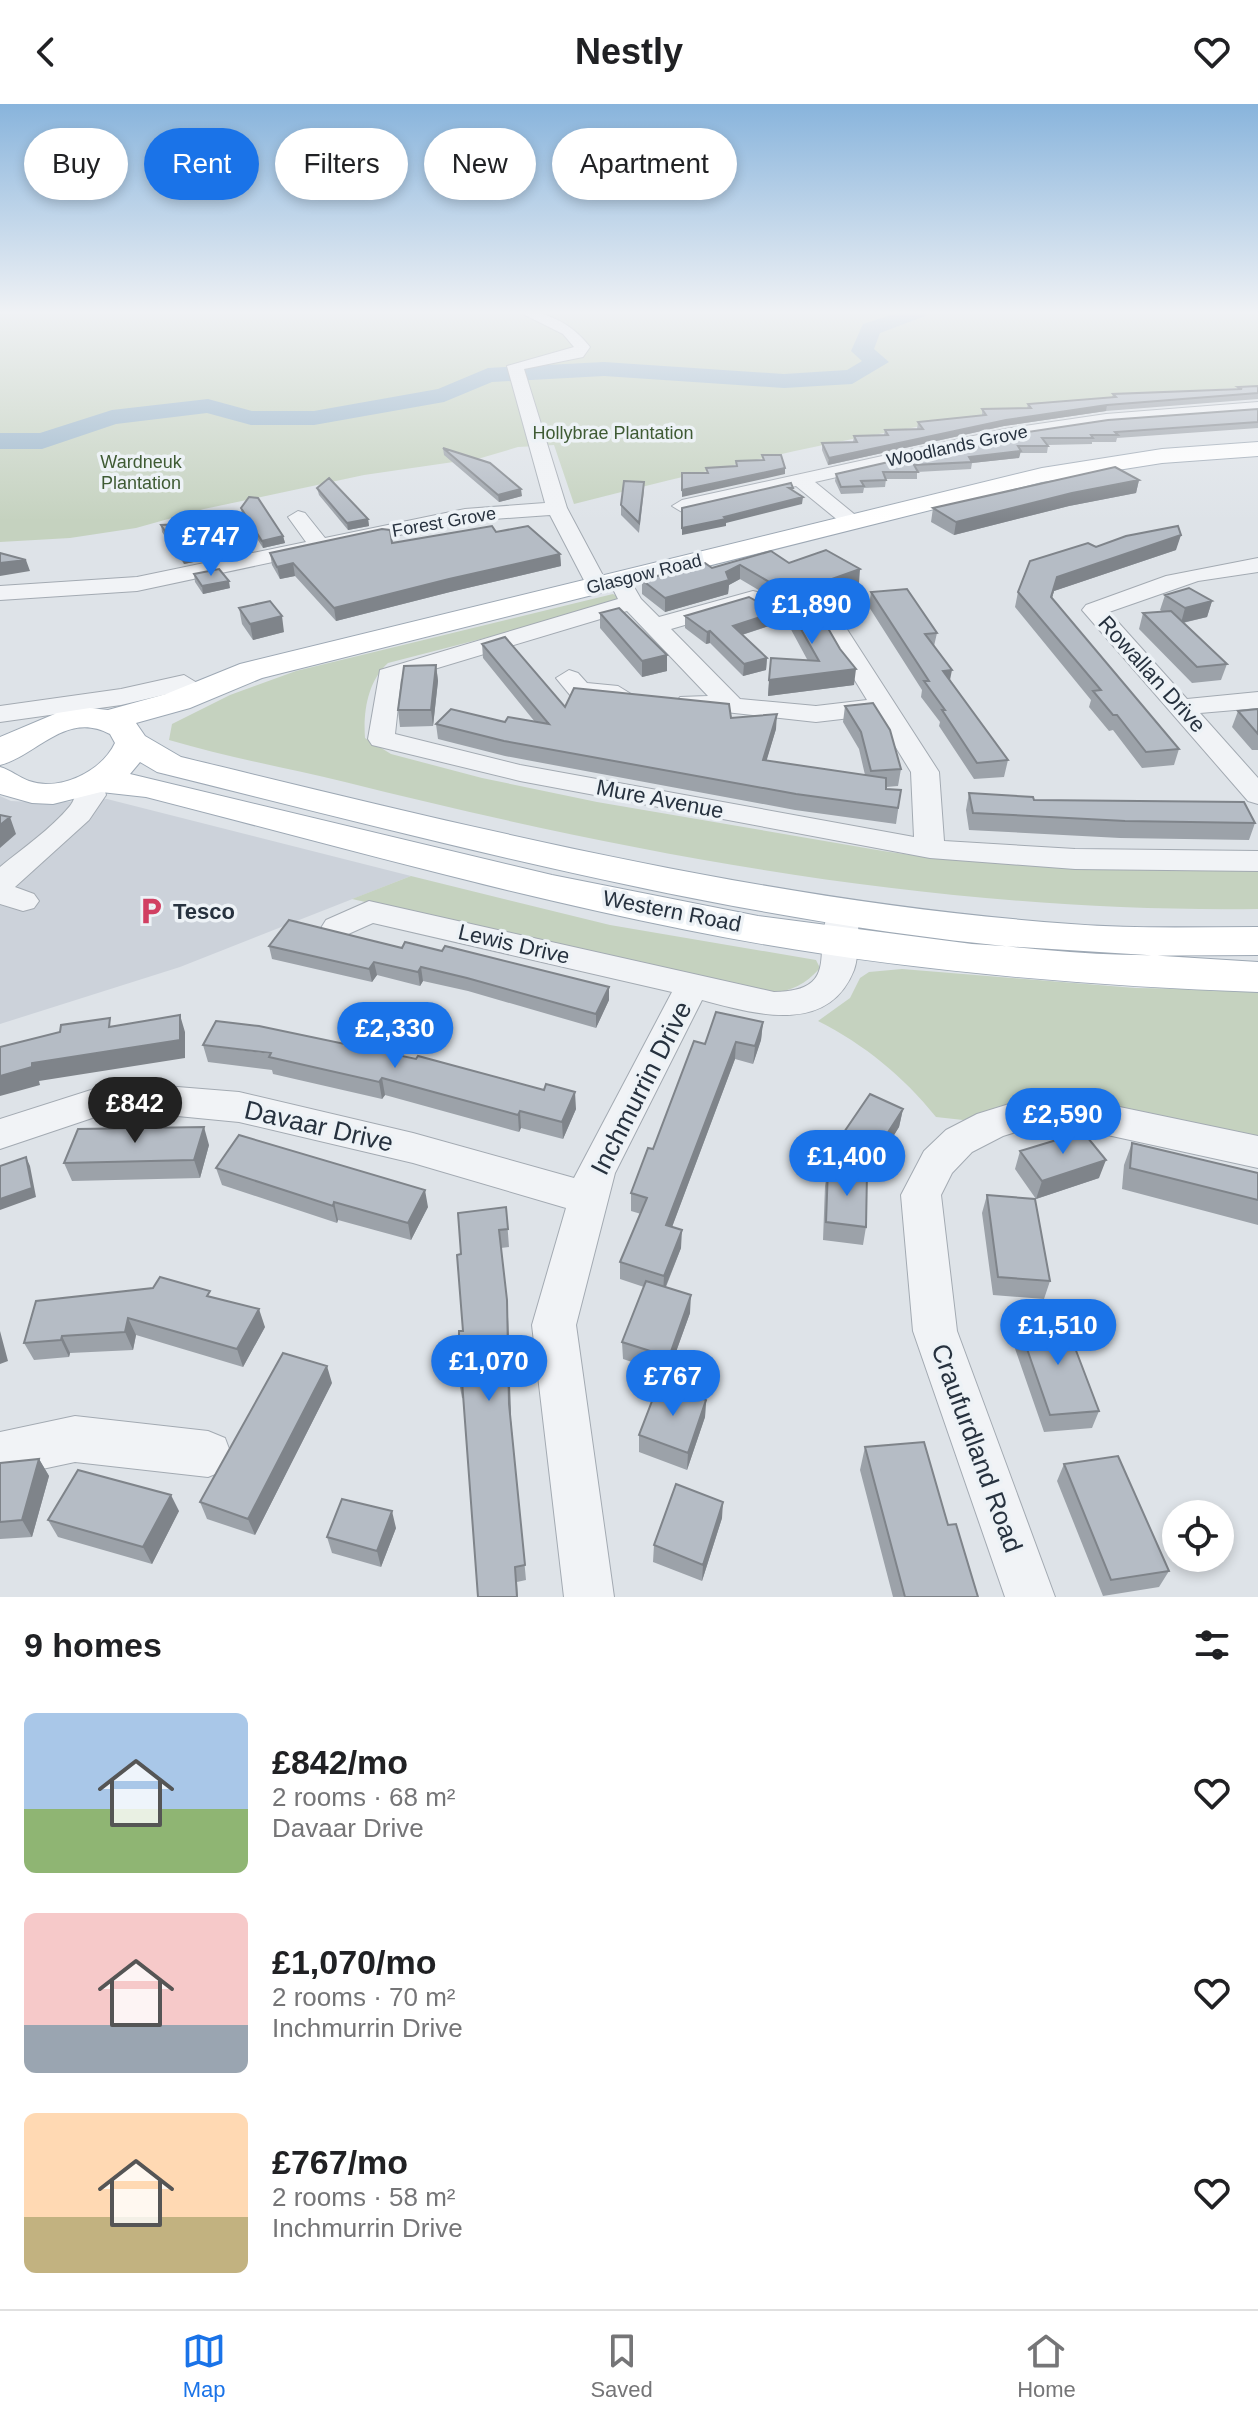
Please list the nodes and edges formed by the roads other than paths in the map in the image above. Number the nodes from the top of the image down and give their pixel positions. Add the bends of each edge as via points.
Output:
1 (521, 382) edge
2 (1258, 407) edge
3 (1258, 449) edge
4 (800, 480) junction
5 (682, 506) edge
6 (557, 508) junction
7 (298, 517) dead end
8 (852, 522) junction
9 (320, 546) junction
10 (1258, 565) edge
11 (616, 589) junction
12 (0, 593) edge
13 (751, 597) edge
14 (831, 622) dead end
15 (655, 626) junction
16 (569, 678) dead end
17 (188, 697) junction
18 (1258, 700) edge
19 (885, 706) junction
20 (733, 707) junction
21 (1183, 707) junction
22 (121, 732) junction
23 (4, 756) edge
24 (93, 782) junction
25 (1258, 795) edge
26 (930, 849) junction
27 (1258, 861) edge
28 (8, 893) edge
29 (841, 927) junction
30 (337, 928) edge
31 (1258, 941) edge
32 (1258, 977) edge
33 (693, 985) junction
34 (0, 1134) edge
35 (1258, 1152) edge
36 (588, 1198) junction
37 (208, 1454) dead end
38 (0, 1455) edge
39 (589, 1597) edge
40 (1030, 1597) edge

1 - 6 street
2 - 4 street, Woodlands Grove via 1106,419 1005,434
3 - 8 main road, Glasgow Road via 1162,456 1042,475
4 - 5 street, Woodlands Grove
4 - 8 street
6 - 9 street, Forest Grove via 460,509
6 - 11 street
7 - 9 street
8 - 11 main road, Glasgow Road
9 - 12 street, Forest Grove
10 - 21 street, Rowallan Drive via 1170,579 1094,610
11 - 15 street
11 - 17 main road, Glasgow Road via 251,671
11 - 26 street, Mure Avenue via 389,675 381,739 520,773
13 - 15 street
14 - 19 street
15 - 20 street
16 - 20 street via 579,690
17 - 22 main road, Glasgow Road
17 - 23 street via 184,683 121,697
18 - 21 street
19 - 20 street via 816,714
19 - 26 street via 925,772
21 - 25 street, Rowallan Drive
22 - 23 main road via 72,719
22 - 24 main road via 126,759
22 - 29 main road, Western Road via 169,765 700,886
23 - 24 main road via 44,792
24 - 28 street via 92,795 79,814
24 - 29 main road, Western Road via 147,786 688,917
26 - 27 street, Mure Avenue via 1075,859
29 - 31 main road, Western Road
29 - 32 main road, Western Road via 983,959
29 - 33 street, Inchmurrin Drive via 838,969 822,995 776,1005
30 - 33 street, Lewis Drive via 369,912
33 - 36 street, Inchmurrin Drive via 595,1173
34 - 36 street, Davaar Drive via 116,1096 239,1107 413,1148
35 - 40 street, Craufurdland Road via 1048,1107 959,1141 938,1162 921,1195 935,1331
36 - 39 street, Inchmurrin Drive via 554,1325
37 - 38 street via 75,1439

